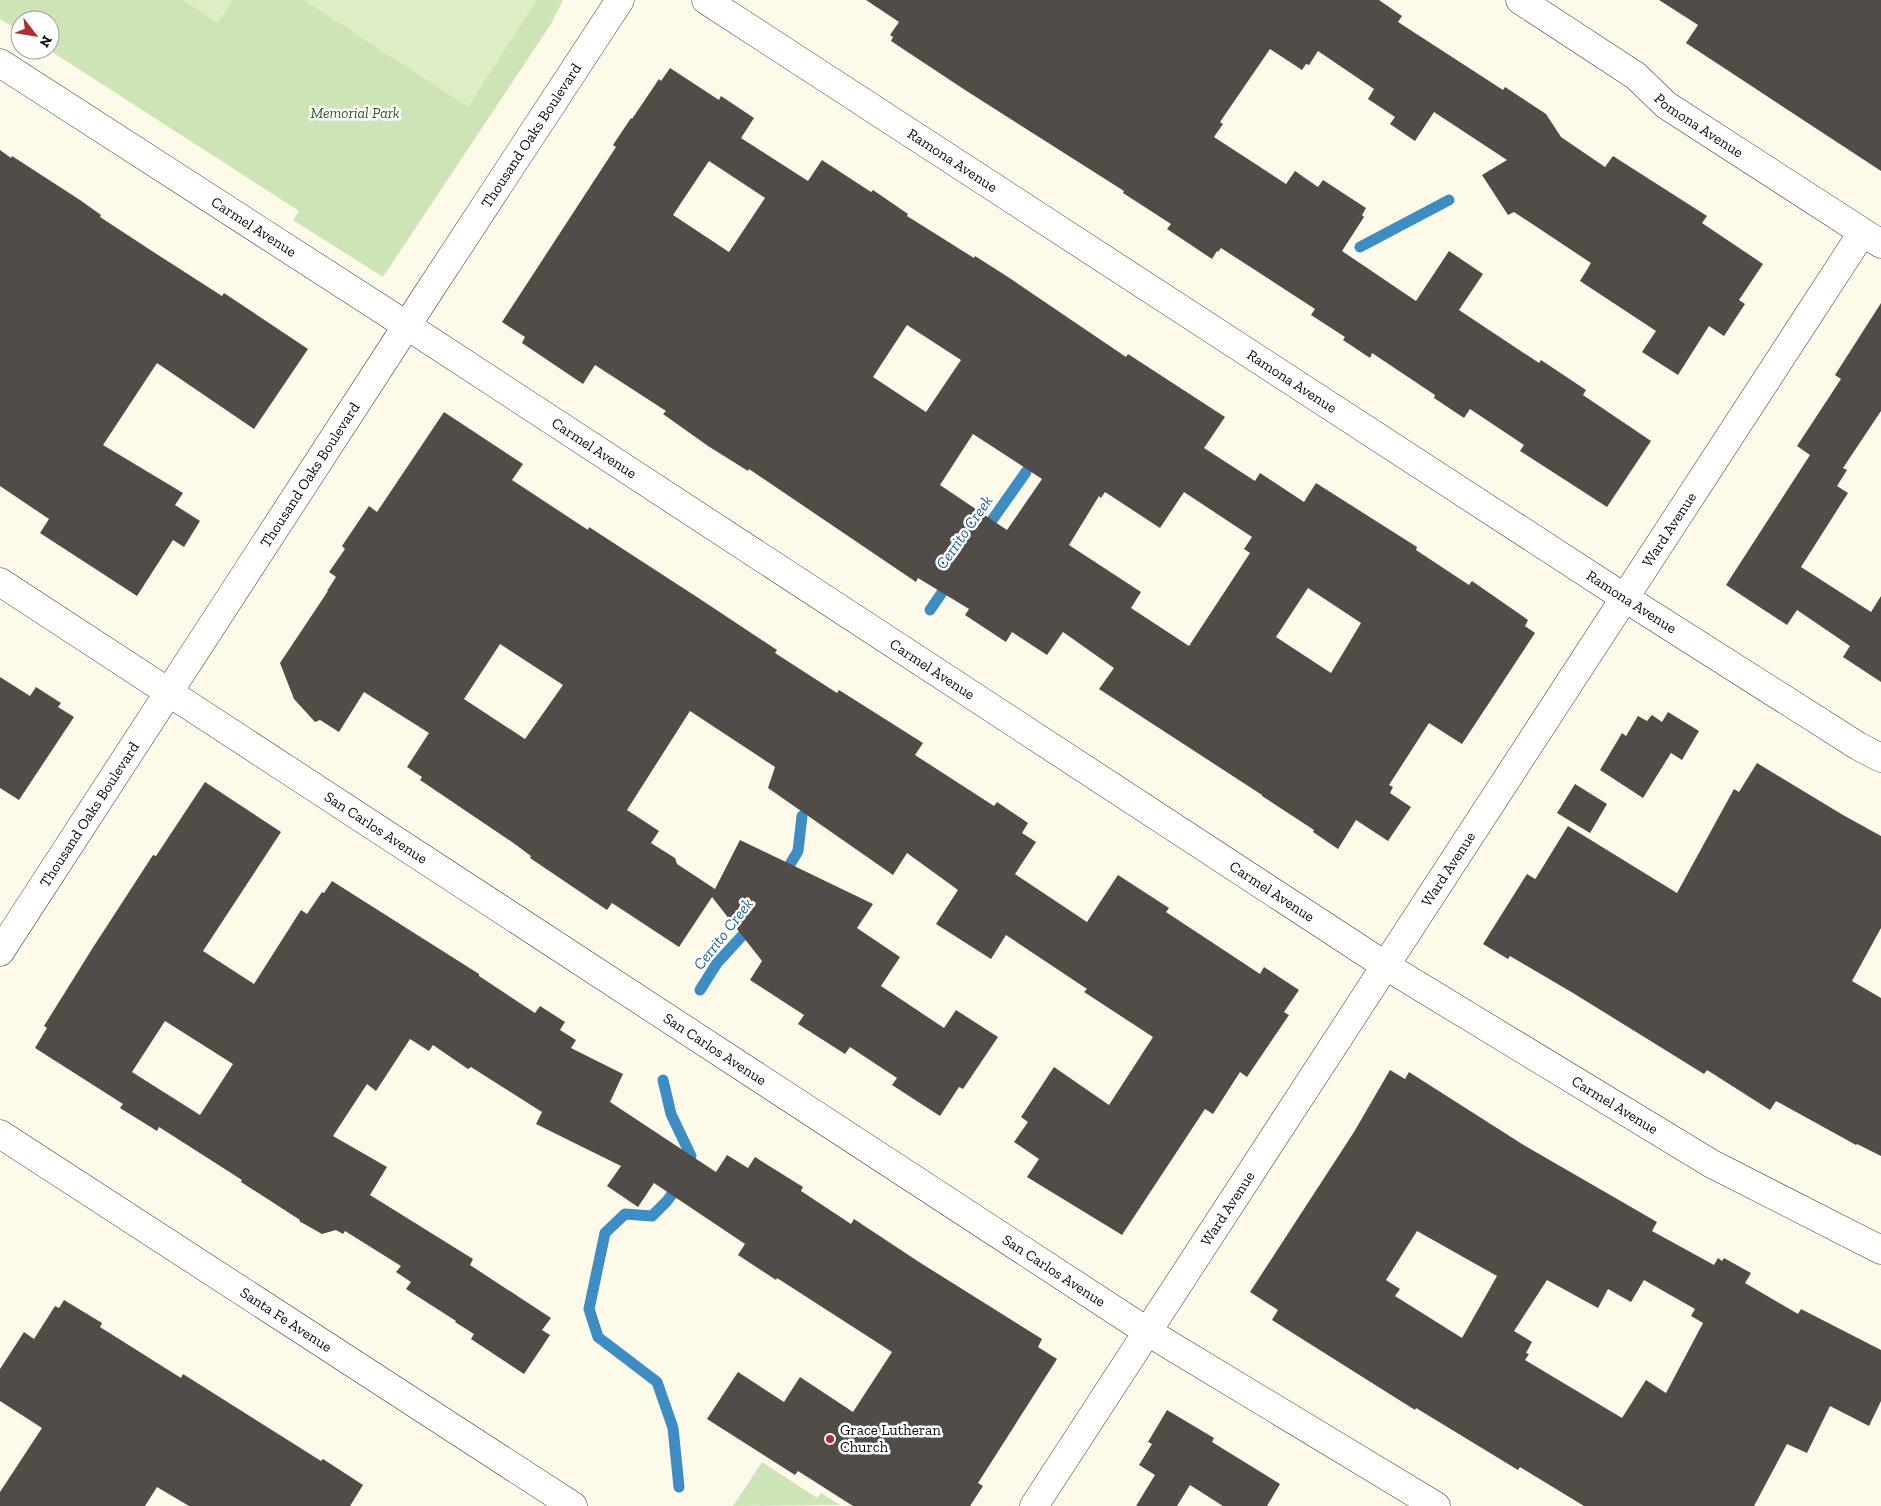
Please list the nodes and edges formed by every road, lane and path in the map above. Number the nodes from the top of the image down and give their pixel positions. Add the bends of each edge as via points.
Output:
1 (620, 0) edge
2 (706, 0) edge
3 (1520, 0) edge
4 (0, 63) edge
5 (1872, 238) edge
6 (406, 325) junction
7 (0, 582) edge
8 (1625, 598) junction
9 (169, 692) junction
10 (1881, 758) edge
11 (0, 952) edge
12 (1386, 966) junction
13 (0, 1134) edge
14 (1881, 1250) edge
15 (1148, 1332) junction
16 (573, 1506) edge
17 (1034, 1506) edge
18 (1436, 1506) edge

1 - 6 street, Thousand Oaks Boulevard
2 - 8 street, Ramona Avenue
3 - 5 street, Pomona Avenue via 1636,76 1666,105
4 - 6 street, Carmel Avenue
5 - 8 street, Ward Avenue
6 - 9 street, Thousand Oaks Boulevard
6 - 12 street, Carmel Avenue
7 - 9 street, San Carlos Avenue
8 - 10 street, Ramona Avenue
8 - 12 street, Ward Avenue
9 - 11 street, Thousand Oaks Boulevard
9 - 15 street, San Carlos Avenue
12 - 14 street, Carmel Avenue via 1712,1164
12 - 15 street, Ward Avenue
13 - 16 street, Santa Fe Avenue
15 - 17 street, Ward Avenue
15 - 18 street, San Carlos Avenue

